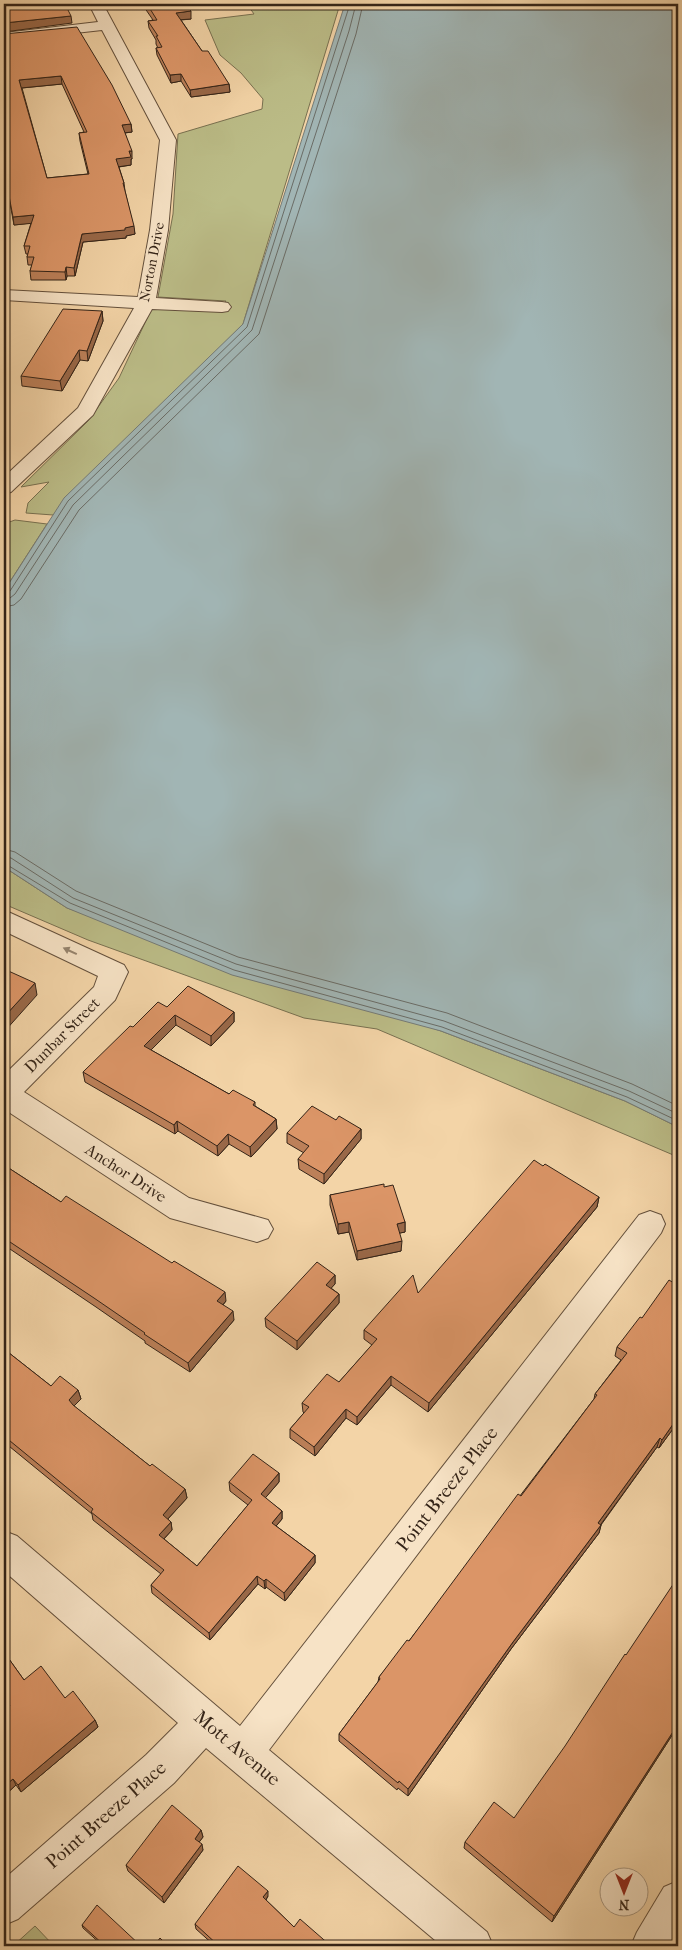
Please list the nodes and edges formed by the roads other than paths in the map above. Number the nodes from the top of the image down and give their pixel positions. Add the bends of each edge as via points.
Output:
1 (96, 4) edge
2 (108, 25) junction
3 (4, 38) edge
4 (4, 295) edge
5 (146, 303) junction
6 (222, 306) dead end
7 (4, 488) edge
8 (4, 920) edge
9 (4, 1094) edge
10 (650, 1224) dead end
11 (258, 1229) dead end
12 (4, 1548) edge
13 (205, 1722) junction
14 (244, 1753) junction
15 (678, 1901) edge
16 (4, 1905) edge
17 (472, 1946) edge
18 (651, 1946) edge

1 - 2 street, Norton Drive
2 - 3 street
2 - 5 street, Norton Drive via 168,140 159,230
4 - 5 street
5 - 6 street
5 - 7 street, Norton Drive via 86,411
9 -> 8 street, Dunbar Street via 105,992 114,972
9 - 11 street, Anchor Drive via 181,1209
10 - 14 street, Point Breeze Place
12 - 13 street, Mott Avenue
13 - 14 street, Mott Avenue
13 - 16 street, Point Breeze Place via 160,1769
14 - 17 street, Mott Avenue
15 - 18 street

